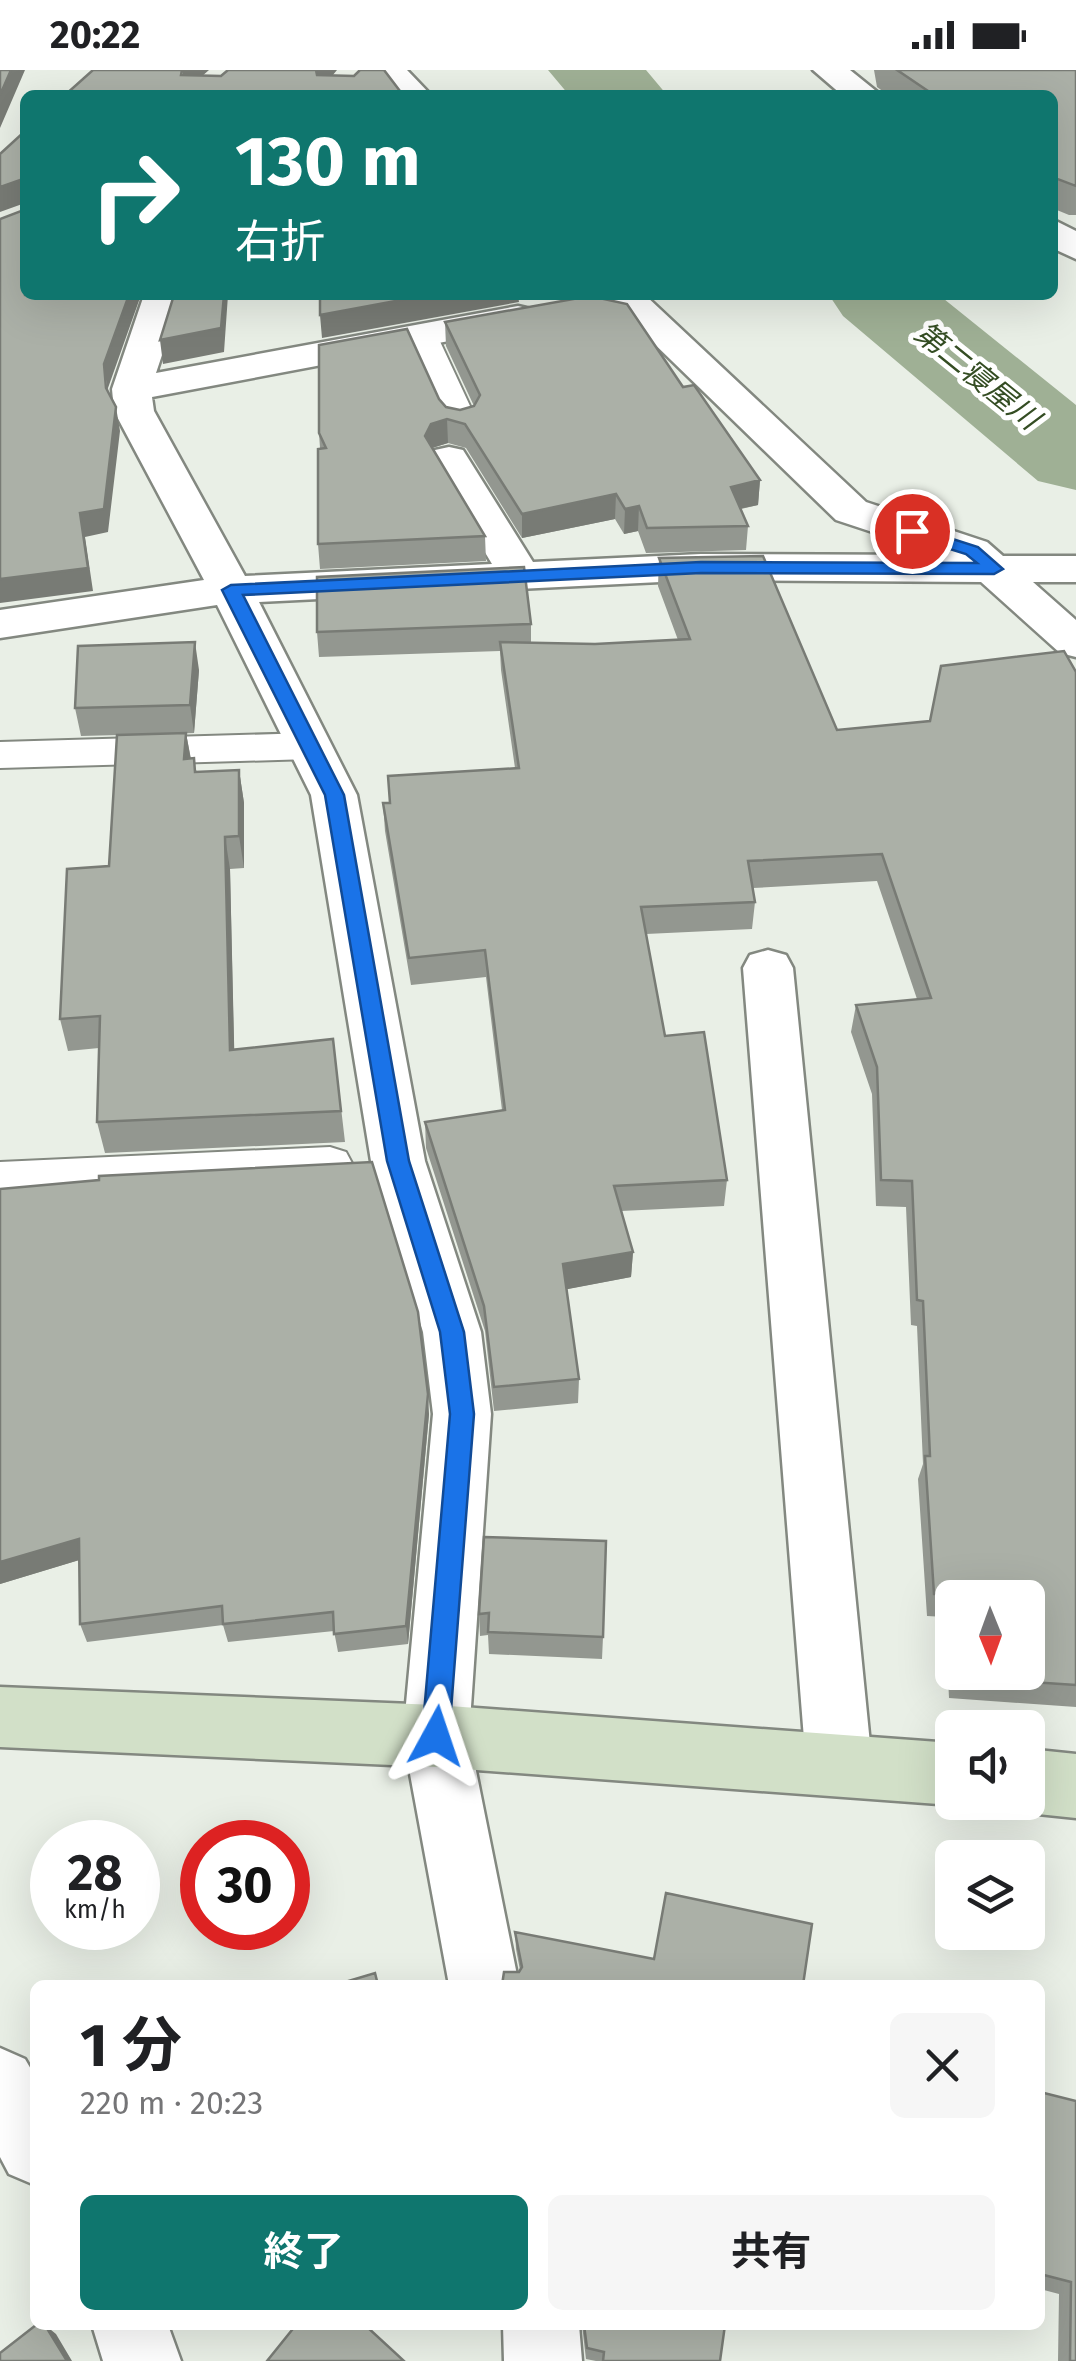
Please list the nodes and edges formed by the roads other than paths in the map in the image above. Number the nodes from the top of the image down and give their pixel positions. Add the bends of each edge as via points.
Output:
1 (388, 70) edge
2 (829, 70) edge
3 (409, 90) edge
4 (857, 90) edge
5 (162, 300) edge
6 (596, 302) edge
7 (420, 335) junction
8 (131, 389) junction
9 (455, 440) joint
10 (994, 569) junction
11 (1076, 569) edge
12 (520, 576) junction
13 (231, 590) junction
14 (0, 624) edge
15 (1076, 643) edge
16 (310, 746) junction
17 (0, 756) edge
18 (768, 968) dead end
19 (398, 1161) junction
20 (0, 1181) edge
21 (0, 1717) edge
22 (436, 1736) junction
23 (839, 1764) junction
24 (935, 1772) edge
25 (1045, 1783) edge
26 (1076, 1786) edge
27 (483, 1980) edge
28 (0, 2084) edge
29 (30, 2139) edge
30 (132, 2330) edge
31 (541, 2330) edge
32 (142, 2361) edge
33 (543, 2361) edge

1 - 3 street
2 - 4 street
5 - 8 street
6 - 7 street
6 - 10 street via 851,511 972,550
7 - 8 street
7 - 9 lane
8 - 13 street via 134,411
9 - 12 street
10 - 11 street
10 - 12 street via 701,568
10 - 15 street
12 - 13 street
13 - 14 street
13 - 16 street
16 - 17 lane
16 - 19 street via 334,795
18 - 23 street
19 - 20 lane
19 - 22 street via 452,1332 462,1414
21 - 22 street
22 - 23 street
22 - 27 street
23 - 24 street
25 - 26 street
28 - 29 street
30 - 32 street
31 - 33 street

